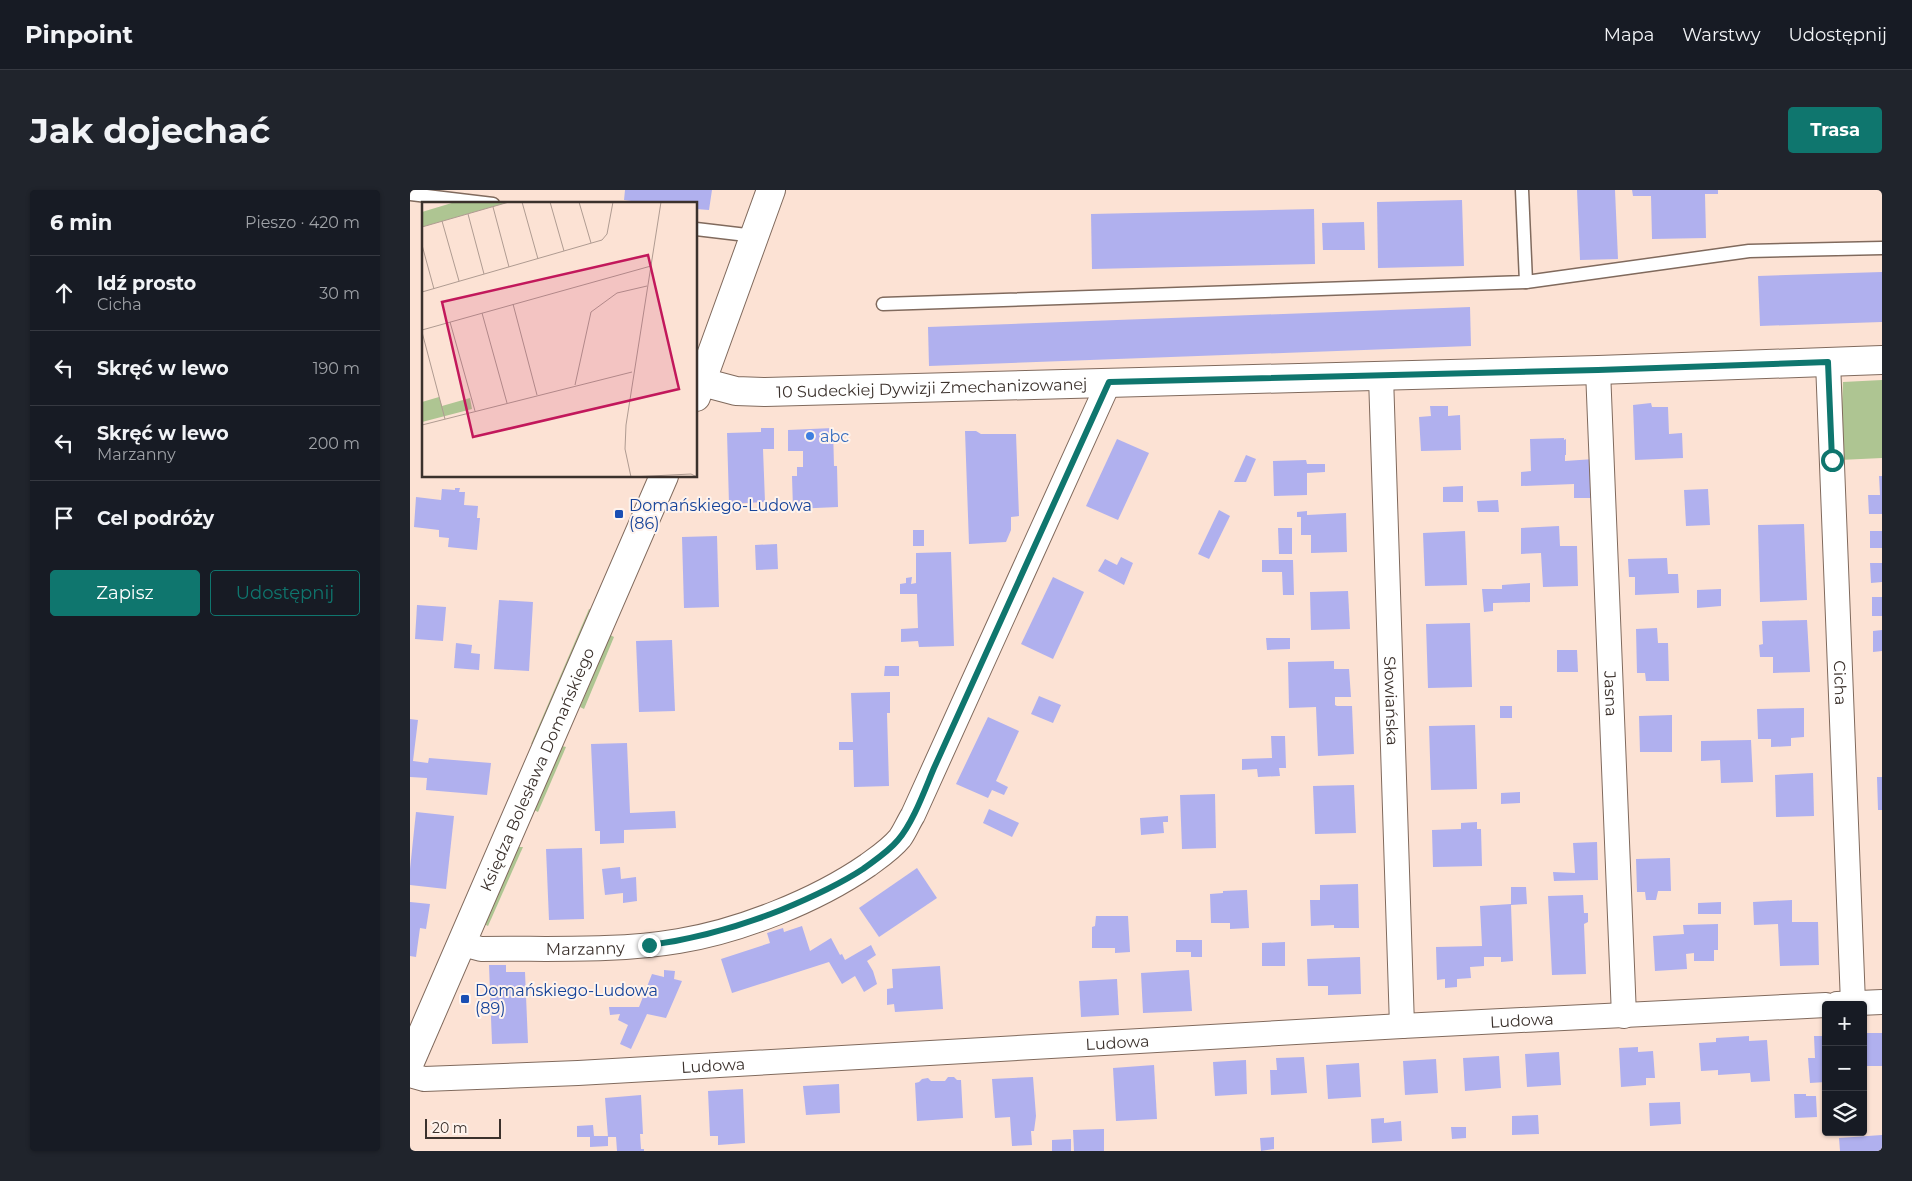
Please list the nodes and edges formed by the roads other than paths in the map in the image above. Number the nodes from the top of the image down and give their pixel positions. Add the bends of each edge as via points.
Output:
1 (771, 190) edge
2 (1522, 190) edge
3 (410, 194) edge
4 (476, 202) edge
5 (698, 228) edge
6 (755, 236) junction
7 (1882, 248) edge
8 (1526, 282) junction
9 (883, 304) dead end
10 (1882, 360) edge
11 (1828, 362) junction
12 (1598, 370) junction
13 (1381, 376) junction
14 (1109, 382) junction
15 (699, 389) edge
16 (663, 478) edge
17 (462, 944) junction
18 (1853, 1001) edge
19 (1882, 1002) edge
20 (1867, 1003) edge
21 (1822, 1005) edge
22 (1624, 1016) junction
23 (1402, 1026) junction
24 (410, 1062) edge
25 (410, 1075) edge

1 - 6 street
2 - 8 lane
3 - 4 lane
5 - 6 lane
6 - 15 street
7 - 8 lane via 1749,251
8 - 9 lane
10 - 11 street, 10 Sudeckiej Dywizji Zmechanizowanej
11 - 12 street, 10 Sudeckiej Dywizji Zmechanizowanej
11 - 18 street, Cicha
12 - 13 street, 10 Sudeckiej Dywizji Zmechanizowanej
12 - 22 street, Jasna
13 - 14 street, 10 Sudeckiej Dywizji Zmechanizowanej
13 - 23 street, Słowiańska
14 - 15 street, 10 Sudeckiej Dywizji Zmechanizowanej via 765,392
14 - 17 street, Marzanny via 913,815 899,839 884,854 819,895 743,925 678,941 605,947 481,949
16 - 17 street, Księdza Bolesława Domańskiego
17 - 24 street, Księdza Bolesława Domańskiego
19 - 20 street, Ludowa
21 - 22 street, Ludowa
22 - 23 street, Ludowa
23 - 25 street, Ludowa via 578,1073 424,1079

